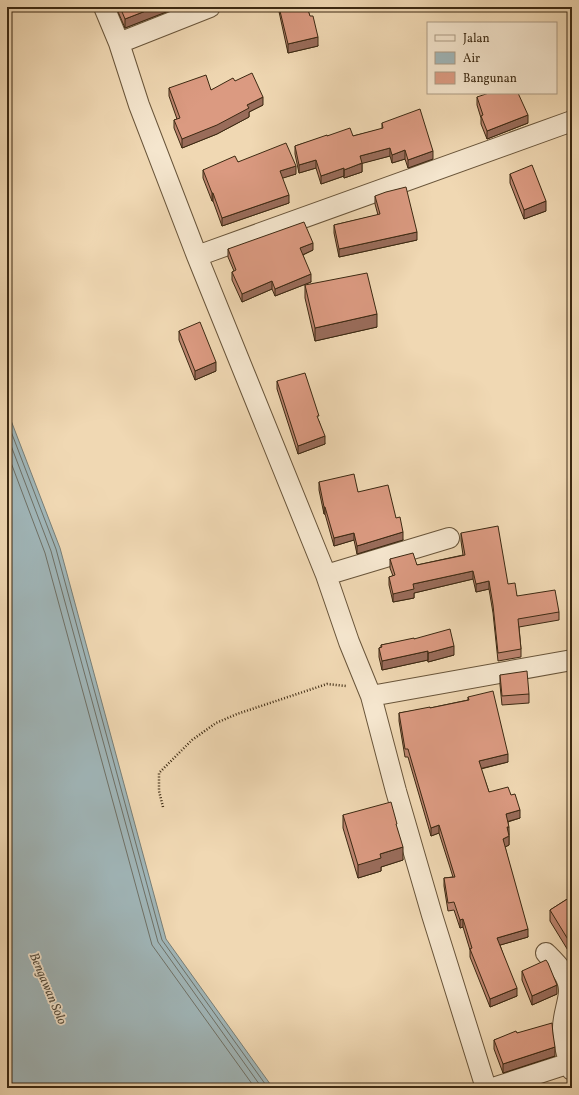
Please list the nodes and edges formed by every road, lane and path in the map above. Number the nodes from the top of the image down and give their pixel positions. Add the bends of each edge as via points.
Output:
1 (104, 7) edge
2 (210, 7) edge
3 (119, 43) junction
4 (572, 121) edge
5 (198, 256) junction
6 (449, 538) dead end
7 (326, 575) junction
8 (572, 660) edge
9 (371, 696) junction
10 (163, 807) dead end
11 (546, 953) dead end
12 (571, 1067) edge
13 (486, 1088) edge
14 (493, 1088) edge

1 - 3 street
2 - 3 street
3 - 5 street via 139,104
4 - 5 street
5 - 7 street
6 - 7 street
7 - 9 street
8 - 9 street
9 - 10 path via 353,686 327,684 237,714 216,724 192,740 159,773 159,791
9 - 13 street via 432,915
11 - 12 street via 559,966 569,985 563,1033
12 - 14 street

